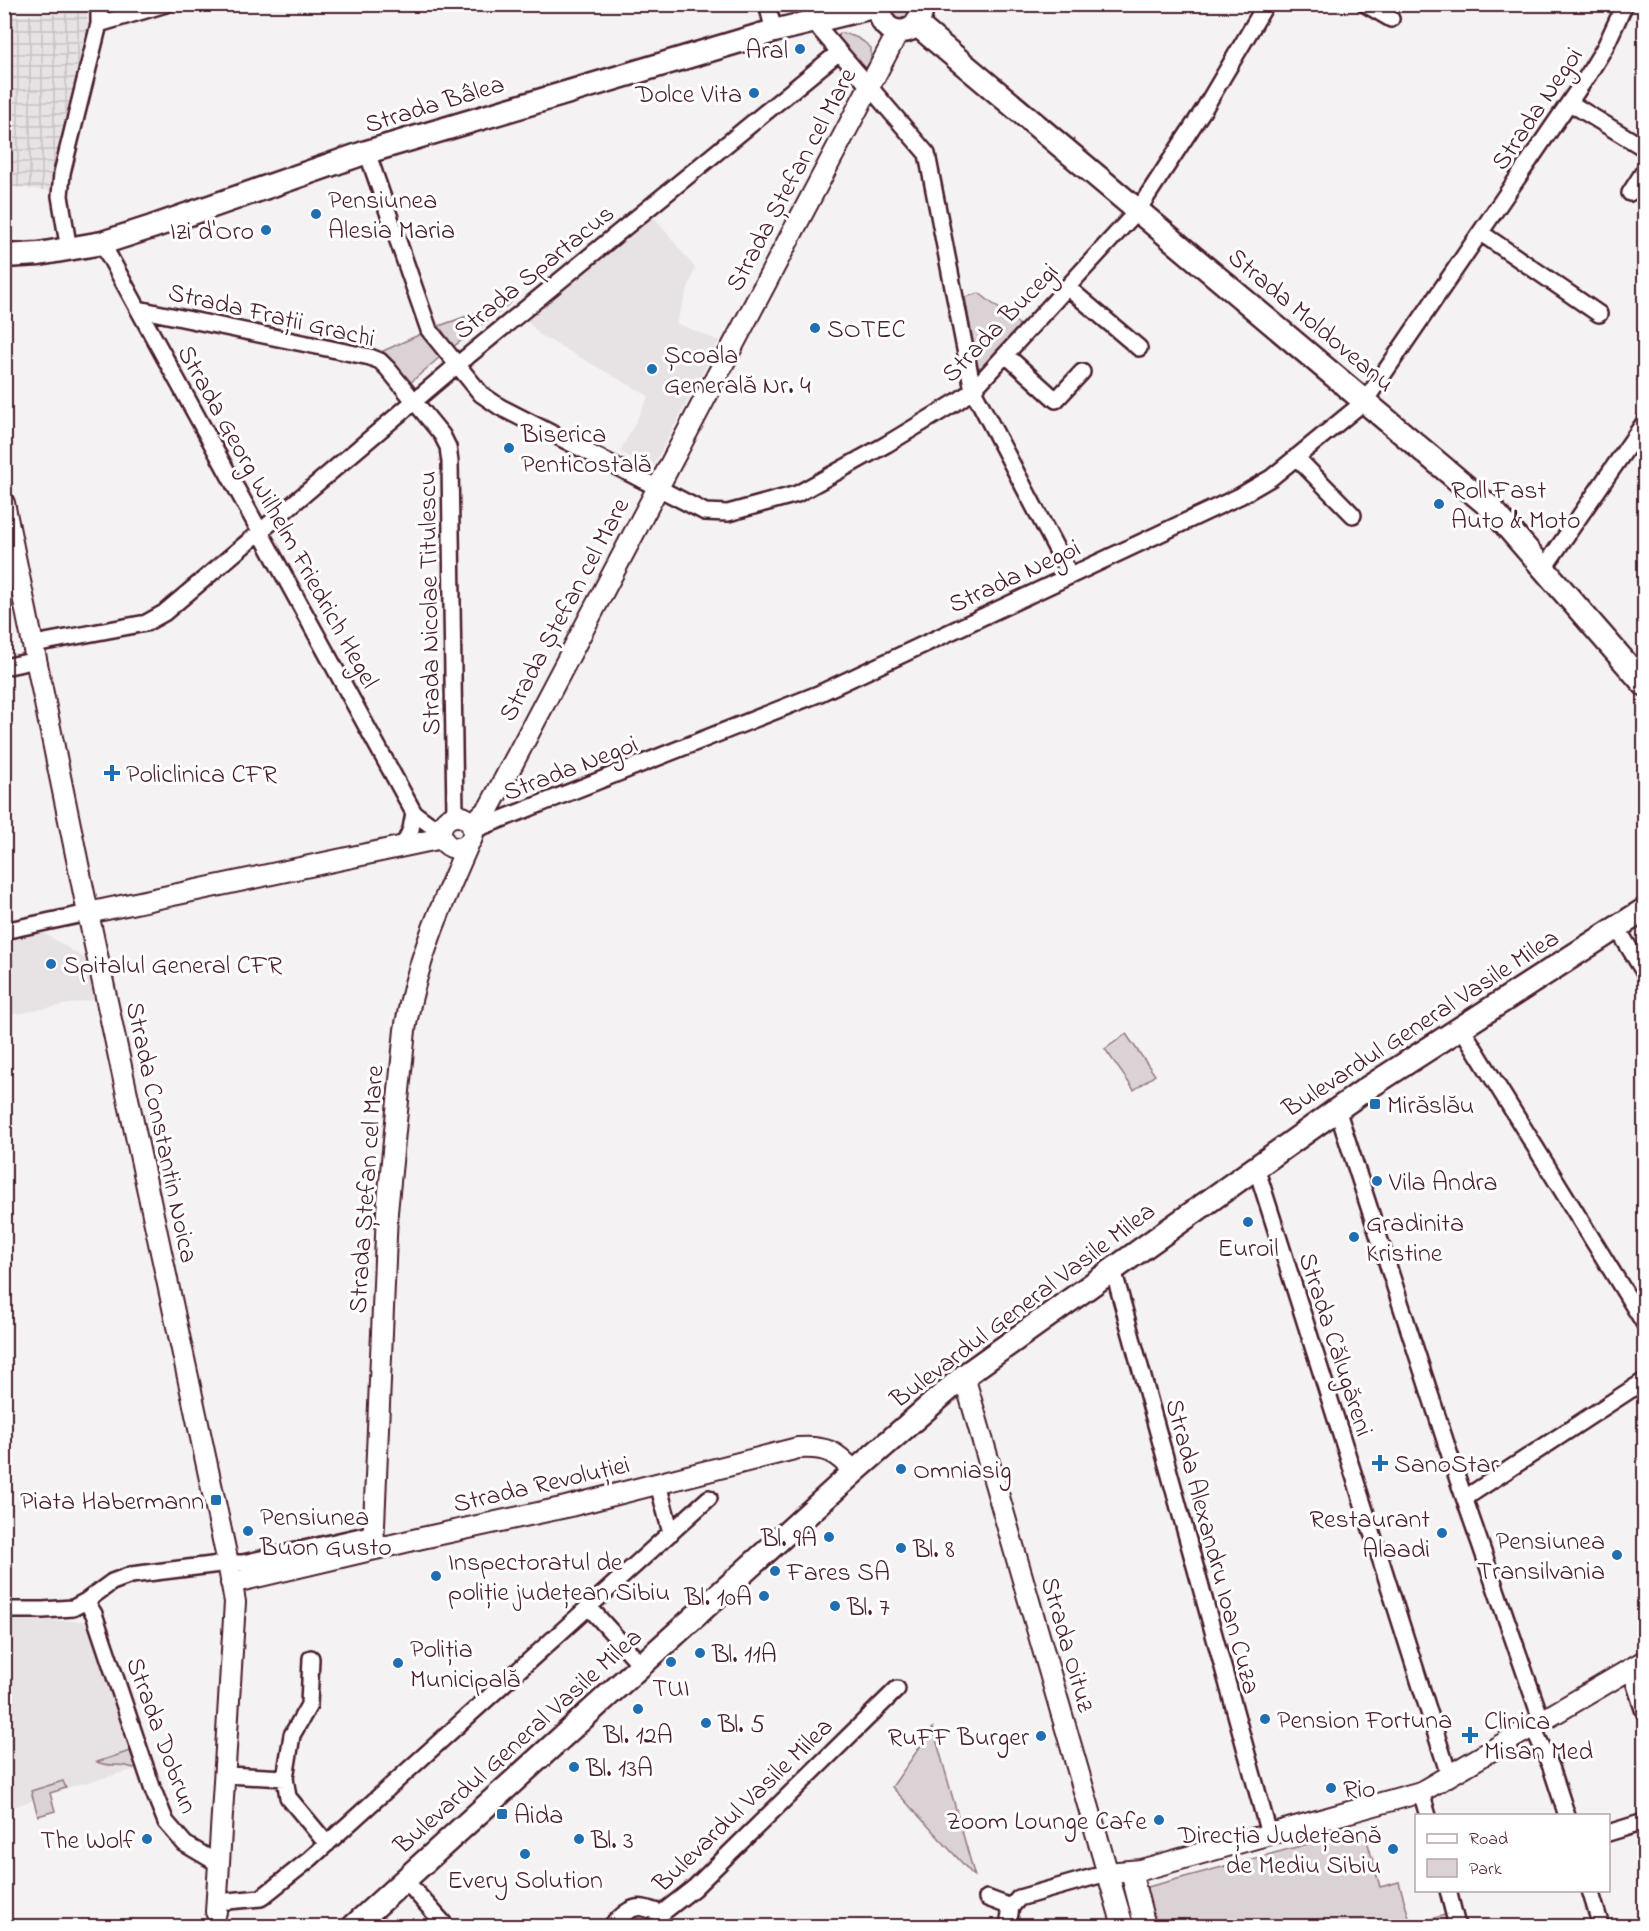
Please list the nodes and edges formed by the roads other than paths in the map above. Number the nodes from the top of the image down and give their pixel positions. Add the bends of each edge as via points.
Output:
1 (99, 4) edge
2 (118, 4) edge
3 (165, 4) edge
4 (767, 4) edge
5 (1625, 4) edge
6 (881, 5) edge
7 (1264, 5) edge
8 (1375, 6) edge
9 (1391, 19) dead end
10 (812, 20) junction
11 (911, 20) edge
12 (99, 24) junction
13 (774, 30) junction
14 (839, 51) junction
15 (870, 87) junction
16 (1570, 103) junction
17 (1644, 148) edge
18 (367, 152) junction
19 (1644, 171) edge
20 (1630, 193) dead end
21 (1138, 210) junction
22 (1481, 233) junction
23 (102, 243) junction
24 (69, 250) junction
25 (4, 256) edge
26 (1067, 288) junction
27 (138, 309) junction
28 (1599, 314) dead end
29 (1139, 348) dead end
30 (1006, 355) junction
31 (457, 365) junction
32 (1082, 372) dead end
33 (973, 390) junction
34 (1365, 401) junction
35 (414, 402) junction
36 (1644, 423) edge
37 (1296, 457) junction
38 (657, 489) junction
39 (4, 503) edge
40 (1353, 515) dead end
41 (259, 530) junction
42 (1544, 568) junction
43 (1070, 575) junction
44 (36, 652) junction
45 (4, 667) edge
46 (1644, 684) edge
47 (414, 813) junction
48 (459, 830) junction
49 (403, 847) junction
50 (1644, 910) edge
51 (88, 913) junction
52 (1617, 928) junction
53 (4, 931) edge
54 (1644, 972) edge
55 (1461, 1027) junction
56 (1337, 1108) junction
57 (1256, 1167) junction
58 (1113, 1269) junction
59 (1644, 1323) edge
60 (964, 1376) junction
61 (1644, 1381) edge
62 (854, 1472) junction
63 (658, 1484) junction
64 (709, 1498) dead end
65 (1465, 1498) junction
66 (671, 1533) junction
67 (374, 1541) junction
68 (228, 1563) junction
69 (231, 1584) junction
70 (86, 1601) junction
71 (589, 1607) junction
72 (4, 1610) edge
73 (311, 1658) dead end
74 (642, 1665) junction
75 (1637, 1665) edge
76 (897, 1689) dead end
77 (1644, 1712) edge
78 (1538, 1724) junction
79 (226, 1775) junction
80 (1449, 1775) junction
81 (285, 1778) junction
82 (1421, 1792) junction
83 (1428, 1814) edge
84 (1567, 1814) edge
85 (1644, 1822) edge
86 (1610, 1832) edge
87 (1269, 1834) junction
88 (327, 1844) junction
89 (219, 1864) junction
90 (1131, 1872) junction
91 (1107, 1873) junction
92 (405, 1880) junction
93 (1448, 1892) edge
94 (1591, 1892) edge
95 (987, 1898) dead end
96 (216, 1907) joint
97 (1011, 1907) junction
98 (354, 1926) edge
99 (446, 1926) edge
100 (611, 1926) edge
101 (1008, 1926) edge
102 (1122, 1926) edge
103 (1145, 1926) edge
104 (1457, 1926) edge
105 (1601, 1926) edge

1 - 12 street
2 - 12 street
3 - 12 street
4 - 13 street
5 - 16 street, Strada Negoi via 1597,61
6 - 10 main road, Strada Bâlea
6 - 11 main road, Strada Moldoveanu via 882,21 887,27
7 - 21 street, Strada Bucegi via 1204,109
8 - 9 street
10 - 13 main road, Strada Bâlea
10 - 14 street
11 - 15 main road, Strada Ștefan cel Mare
11 - 21 main road, Strada Moldoveanu
12 - 24 street via 62,173 60,196
13 - 18 main road, Strada Bâlea
14 - 15 street
14 - 31 street, Strada Spartacus
15 - 33 street via 923,148 929,161
15 - 38 main road, Strada Ștefan cel Mare
16 - 17 street
16 - 22 street, Strada Negoi
18 - 23 main road, Strada Bâlea
18 - 31 street via 429,330
19 - 20 street
21 - 26 street, Strada Bucegi
21 - 34 main road, Strada Moldoveanu
22 - 28 street
22 - 34 street, Strada Negoi
23 - 24 main road, Strada Bâlea
23 - 27 street, Strada Georg Wilhelm Friedrich Hegel
24 - 25 main road, Strada Bâlea
26 - 29 street
26 - 30 street, Strada Bucegi
27 - 35 street, Strada Frații Grachi via 370,357 388,369
27 - 41 street, Strada Georg Wilhelm Friedrich Hegel
30 - 32 street via 1056,400
30 - 33 street, Strada Bucegi
31 - 35 street, Strada Spartacus
31 - 38 street via 489,401
33 - 38 street, Strada Bucegi via 797,494 728,513 705,512
33 - 43 street
34 - 37 street, Strada Negoi
34 - 42 main road, Strada Moldoveanu via 1490,507
35 - 41 street, Strada Spartacus
35 - 48 street, Strada Nicolae Titulescu via 442,435 450,462
36 - 42 street
37 - 40 street
37 - 43 street, Strada Negoi via 1254,488
38 - 48 main road, Strada Ștefan cel Mare via 489,808
39 - 44 main road, Strada Constantin Noica
41 - 44 street, Strada Spartacus via 146,623
41 - 47 street, Strada Georg Wilhelm Friedrich Hegel
42 - 46 main road, Strada Moldoveanu
43 - 48 street, Strada Negoi via 818,694
44 - 45 street, Strada Spartacus
44 - 51 main road, Strada Constantin Noica
47 - 48 street via 429,824
47 - 49 street
48 - 49 main road
48 - 67 main road, Strada Ștefan cel Mare via 414,983 405,1030 387,1212
49 - 51 main road
50 - 52 main road, Bulevardul General Vasile Milea
51 - 53 street
51 - 68 main road, Strada Constantin Noica
52 - 54 street
52 - 55 main road, Bulevardul General Vasile Milea
55 - 56 main road, Bulevardul General Vasile Milea
55 - 59 street
56 - 57 main road, Bulevardul General Vasile Milea
56 - 65 street
57 - 58 main road, Bulevardul General Vasile Milea
57 - 80 street, Strada Călugăreni
58 - 60 main road, Bulevardul General Vasile Milea
58 - 87 street, Strada Alexandru Ioan Cuza
60 - 62 main road, Bulevardul General Vasile Milea
60 - 91 main road, Strada Oituz
61 - 65 street
62 - 63 main road, Strada Revoluției via 829,1450 808,1447
62 - 74 main road, Bulevardul General Vasile Milea
63 - 66 street
63 - 67 main road, Strada Revoluției via 566,1507
64 - 66 street
65 - 78 street
66 - 71 street
67 - 68 street, Strada Revoluției
67 - 69 main road, Strada Revoluției
68 - 69 main road, Strada Constantin Noica
68 - 70 street, Strada Revoluției via 131,1575 112,1582
69 - 79 main road, Strada Constantin Noica via 235,1620
70 - 72 street via 73,1608
70 - 89 street, Strada Dobrun via 94,1614 166,1822 185,1844
71 - 74 street
71 - 88 street
73 - 81 street via 309,1705 292,1735
74 - 92 main road, Bulevardul General Vasile Milea
75 - 77 street
75 - 78 main road
76 - 100 street, Bulevardul Vasile Milea via 694,1888 662,1913 634,1908
78 - 80 main road
78 - 84 street
79 - 81 street
79 - 89 main road, Strada Constantin Noica
80 - 82 main road
81 - 88 street via 288,1797
82 - 83 street
82 - 87 main road
85 - 86 street
87 - 90 main road
88 - 96 street via 261,1898
89 - 96 main road, Strada Constantin Noica
90 - 91 main road
90 - 103 main road
91 - 97 street via 1024,1895
91 - 102 main road, Strada Oituz
92 - 98 main road, Bulevardul General Vasile Milea
92 - 99 street, Bulevardul General Vasile Milea
93 - 104 street
94 - 105 street
95 - 97 street
97 - 101 street

